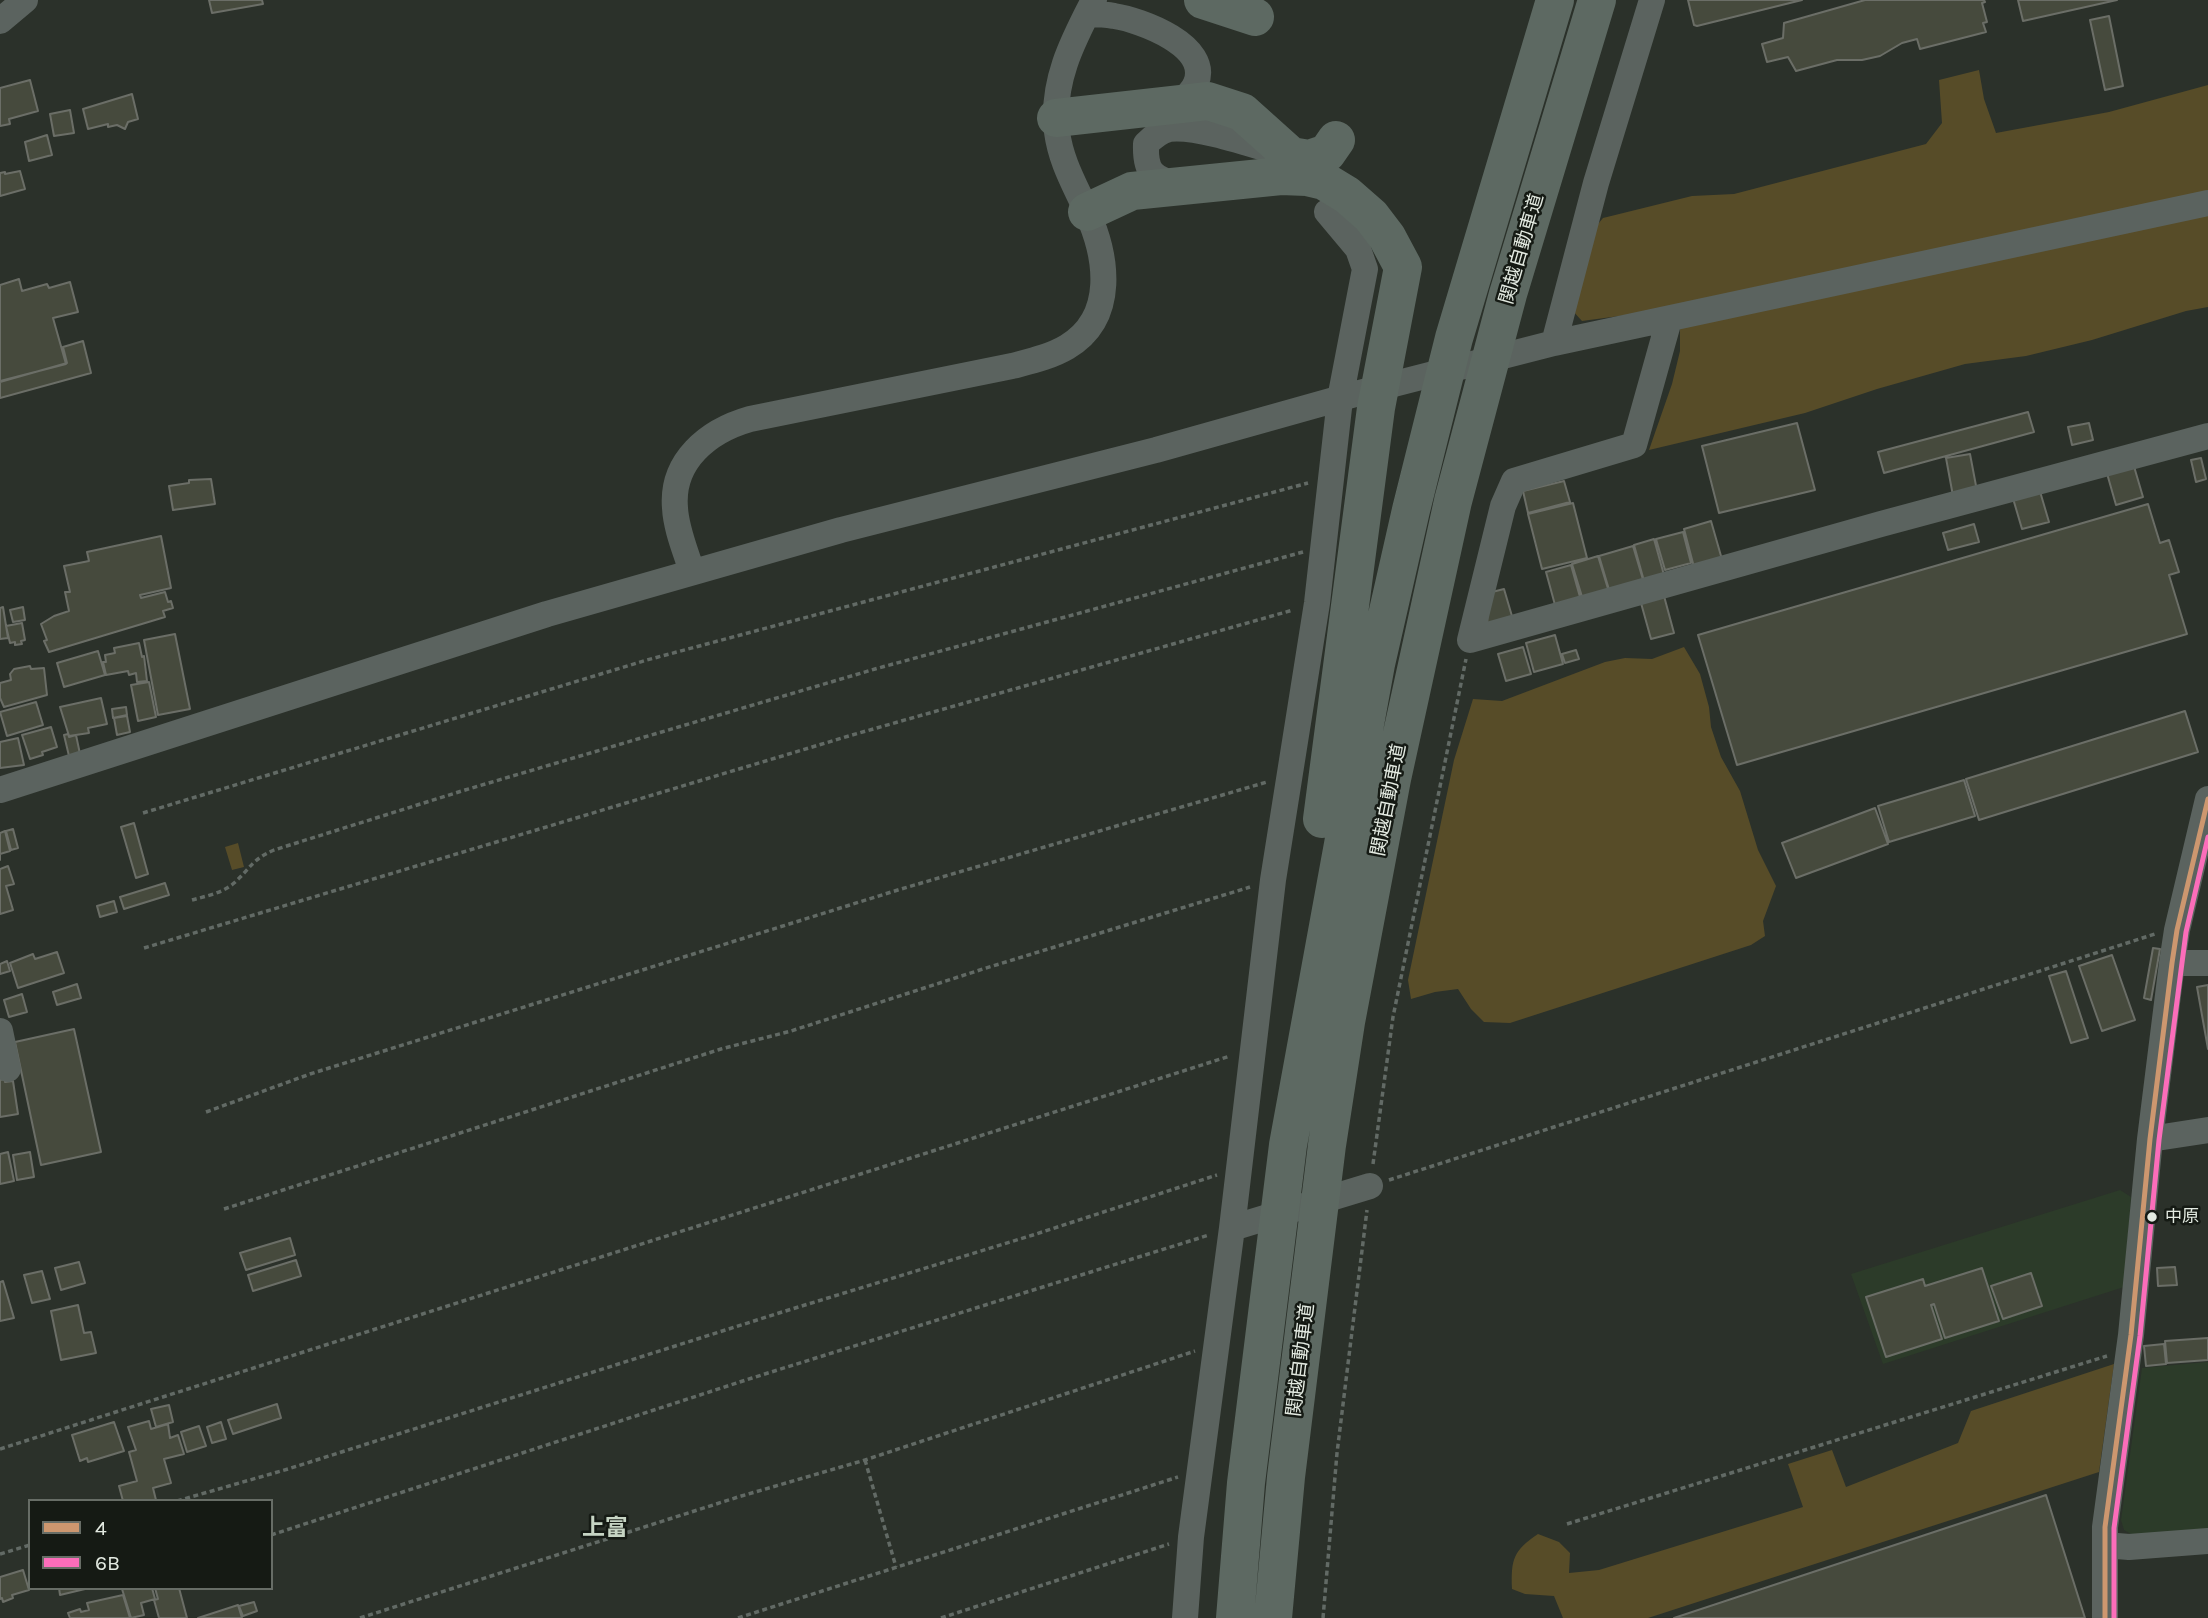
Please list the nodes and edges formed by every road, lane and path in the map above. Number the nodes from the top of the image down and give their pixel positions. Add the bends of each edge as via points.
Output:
1 (25, 0) edge
2 (1203, 0) edge
3 (1555, 0) edge
4 (1597, 0) edge
5 (1621, 0) edge
6 (1652, 0) edge
7 (1090, 7) edge
8 (1255, 17) dead end
9 (0, 21) edge
10 (1179, 104) junction
11 (1056, 118) junction
12 (1336, 140) dead end
13 (1291, 156) junction
14 (1180, 185) junction
15 (2208, 203) edge
16 (1087, 212) junction
17 (1327, 212) dead end
18 (1508, 293) junction
19 (1669, 320) junction
20 (1554, 343) junction
21 (1349, 396) junction
22 (2208, 436) edge
23 (1330, 478) junction
24 (1323, 549) junction
25 (692, 572) junction
26 (1317, 603) junction
27 (1470, 640) junction
28 (1290, 775) junction
29 (0, 790) edge
30 (2208, 799) edge
31 (143, 813) dead end
32 (1273, 880) junction
33 (191, 900) dead end
34 (2177, 930) junction
35 (144, 948) dead end
36 (2172, 963) junction
37 (2208, 963) edge
38 (0, 1031) edge
39 (1252, 1049) junction
40 (8, 1069) dead end
41 (206, 1112) dead end
42 (2208, 1130) edge
43 (2150, 1139) junction
44 (1288, 1145) junction
45 (1239, 1168) junction
46 (1370, 1186) junction
47 (224, 1209) dead end
48 (1232, 1228) junction
49 (1216, 1344) junction
50 (2129, 1349) junction
51 (0, 1449) edge
52 (865, 1460) junction
53 (1200, 1470) junction
54 (184, 1499) edge
55 (1567, 1524) dead end
56 (273, 1534) edge
57 (1191, 1537) junction
58 (2208, 1541) edge
59 (2105, 1545) junction
60 (28, 1546) edge
61 (0, 1554) edge
62 (896, 1567) junction
63 (360, 1618) edge
64 (738, 1618) edge
65 (942, 1618) edge
66 (1185, 1618) edge
67 (1235, 1618) edge
68 (1273, 1618) edge
69 (1323, 1618) edge
70 (2105, 1618) edge

1 - 9 street
2 - 8 highway
3 - 44 highway, 関越自動車道 via 1454,338 1411,510 1376,664
4 - 18 highway, 関越自動車道
5 - 18 highway
6 - 20 street via 1596,183
7 - 10 street via 1133,20 1183,44 1199,70 1196,84
7 - 11 street via 1062,68
10 - 11 highway
10 - 13 highway via 1208,101 1242,112
11 - 16 street via 1065,163
12 - 13 highway via 1327,153 1310,159
13 - 14 street via 1205,132 1168,129 1146,144 1145,160 1148,170 1160,180
14 - 16 highway via 1132,191
14 - 44 highway via 1281,176 1324,181 1371,216 1403,267 1374,421 1313,882
15 - 19 street
16 - 25 street via 1104,266 1103,293 1090,325 1069,346 1012,366 750,419 733,424 698,447 681,468 675,487 675,510
17 - 21 street via 1358,248 1365,269
18 - 68 highway, 関越自動車道 via 1453,501 1392,779 1346,1023 1286,1477
19 - 20 street
19 - 27 street via 1633,445 1514,481 1503,506
20 - 21 street
21 - 23 street
21 - 25 street
22 - 27 street
23 - 24 street
23 - 31 path via 648,660
24 - 26 street
24 - 33 path via 888,665 465,790 274,850 256,858 221,892
25 - 29 street via 547,614
26 - 28 street
26 - 35 path via 852,735
27 - 46 path via 1393,1017
28 - 32 street
28 - 41 path via 901,889 310,1074
30 - 34 street
32 - 39 street
32 - 47 path via 721,1049
34 - 36 street
34 - 46 path via 2167,929
36 - 37 street
36 - 43 street
38 - 40 street
39 - 45 street
39 - 51 path
42 - 43 street
43 - 50 street
44 - 67 highway, 関越自動車道 via 1246,1483
45 - 48 street
45 - 54 path
46 - 48 street
46 - 69 path via 1337,1453
48 - 49 street
48 - 56 path
49 - 52 path
49 - 53 street
50 - 55 path
50 - 59 street
52 - 62 path
52 - 63 path
53 - 57 street
53 - 62 path
57 - 65 path
57 - 66 street
58 - 59 street
59 - 70 street
60 - 61 path
62 - 64 path

